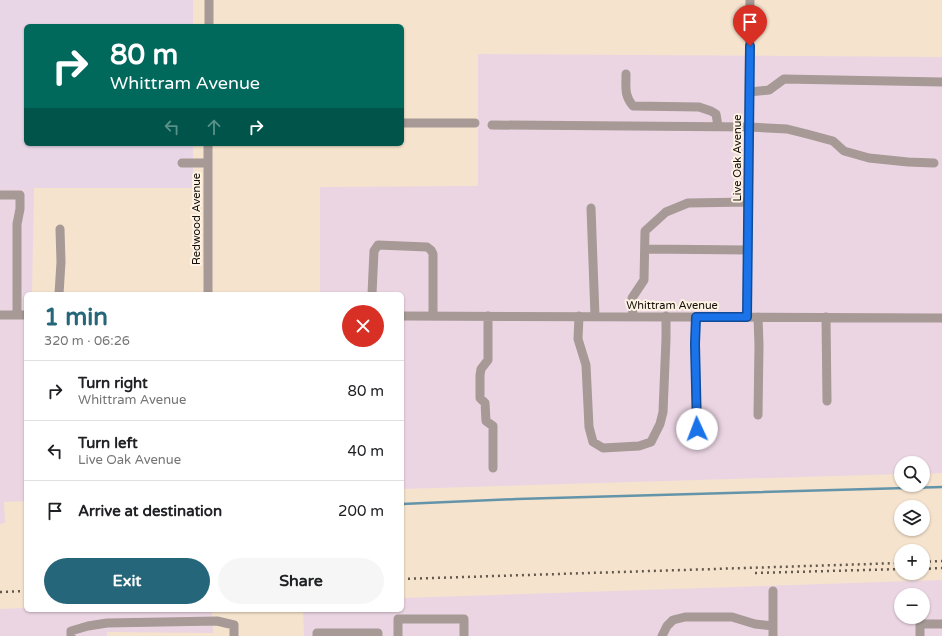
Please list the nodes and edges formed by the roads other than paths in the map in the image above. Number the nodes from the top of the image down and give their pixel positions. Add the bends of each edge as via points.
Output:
1 (209, 0) edge
2 (750, 0) edge
3 (209, 24) edge
4 (626, 74) dead end
5 (942, 82) edge
6 (749, 92) junction
7 (404, 123) edge
8 (475, 123) dead end
9 (492, 125) dead end
10 (718, 126) junction
11 (749, 127) junction
12 (208, 146) edge
13 (182, 163) dead end
14 (208, 163) junction
15 (934, 163) dead end
16 (0, 195) edge
17 (748, 202) junction
18 (591, 208) dead end
19 (60, 229) dead end
20 (645, 249) junction
21 (748, 250) junction
22 (59, 292) edge
23 (208, 292) edge
24 (372, 292) edge
25 (0, 315) edge
26 (21, 315) edge
27 (404, 316) edge
28 (433, 316) junction
29 (488, 316) junction
30 (578, 316) junction
31 (595, 316) junction
32 (633, 316) junction
33 (666, 316) junction
34 (696, 317) junction
35 (747, 317) junction
36 (758, 317) junction
37 (826, 317) junction
38 (942, 318) edge
39 (827, 401) dead end
40 (758, 415) dead end
41 (697, 429) dead end
42 (493, 468) dead end
43 (773, 591) dead end
44 (942, 624) edge
45 (773, 626) junction
46 (71, 636) edge
47 (234, 636) edge
48 (317, 636) edge
49 (378, 636) edge
50 (398, 636) edge
51 (464, 636) edge
52 (662, 636) edge
53 (773, 636) edge
54 (920, 636) edge

1 - 3 street
2 - 6 street, Live Oak Avenue
4 - 10 street via 626,93 633,106 699,107 716,114
5 - 6 street via 784,79 769,90
6 - 11 street, Live Oak Avenue
7 - 8 street
9 - 10 street
10 - 11 street
11 - 15 street via 786,129 807,134 833,141 844,151 869,158
11 - 17 street, Live Oak Avenue
12 - 14 street, Redwood Avenue
13 - 14 street
14 - 23 street, Redwood Avenue
16 - 26 street via 20,195 16,224
17 - 20 street via 688,204 666,212 645,231
17 - 21 street, Live Oak Avenue
18 - 31 street
19 - 22 street
20 - 21 street
20 - 32 street via 644,280 632,298
21 - 35 street, Live Oak Avenue
24 - 28 street via 374,250 378,245 427,247 433,254
25 - 26 street
27 - 28 street, Whittram Avenue
28 - 29 street, Whittram Avenue
29 - 30 street, Whittram Avenue
29 - 42 street via 488,360 481,369 480,398 485,403 486,421 493,426
30 - 31 street, Whittram Avenue
30 - 33 street via 578,339 586,365 589,427 593,442 603,448 639,446 651,442 660,424 663,412
31 - 32 street, Whittram Avenue
32 - 33 street, Whittram Avenue
33 - 34 street, Whittram Avenue
34 - 35 street, Whittram Avenue
34 - 41 street
35 - 36 street, Whittram Avenue
36 - 37 street, Whittram Avenue
36 - 40 street
37 - 38 street, Whittram Avenue
37 - 39 street
43 - 45 street
44 - 54 street via 920,624
45 - 52 street via 732,617 685,617 673,620 666,626
45 - 53 street
46 - 47 street via 71,631 107,623 218,621 234,624
48 - 49 street via 317,633 378,633
50 - 51 street via 398,619 464,619

